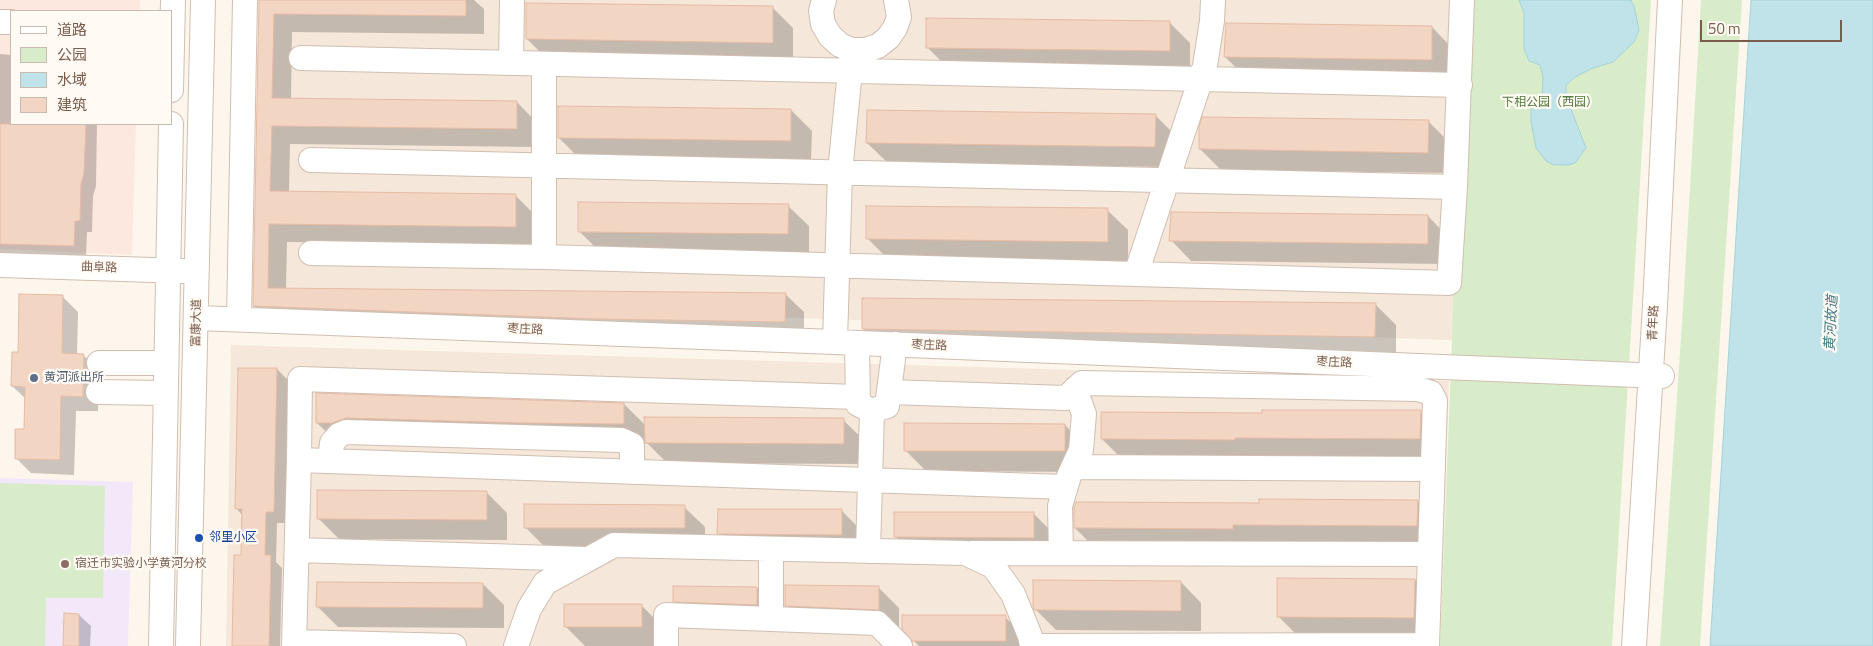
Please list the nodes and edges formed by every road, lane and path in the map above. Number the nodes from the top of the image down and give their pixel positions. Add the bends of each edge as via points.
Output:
1 (173, 0) edge
2 (203, 0) edge
3 (245, 0) edge
4 (512, 0) edge
5 (824, 0) edge
6 (896, 0) edge
7 (1213, 0) edge
8 (1462, 0) edge
9 (1670, 0) edge
10 (1682, 0) edge
11 (172, 28) edge
12 (203, 29) junction
13 (300, 58) dead end
14 (851, 60) junction
15 (511, 63) junction
16 (544, 64) junction
17 (1201, 79) junction
18 (1460, 85) junction
19 (170, 125) edge
20 (310, 160) dead end
21 (544, 165) junction
22 (840, 172) junction
23 (1167, 180) junction
24 (1455, 187) junction
25 (310, 253) dead end
26 (544, 257) junction
27 (0, 265) edge
28 (837, 265) junction
29 (167, 270) junction
30 (197, 272) junction
31 (1136, 274) junction
32 (197, 318) junction
33 (239, 319) junction
34 (846, 342) junction
35 (895, 344) junction
36 (99, 363) dead end
37 (166, 364) junction
38 (1656, 376) junction
39 (1075, 389) junction
40 (98, 392) dead end
41 (889, 392) junction
42 (165, 393) junction
43 (865, 404) junction
44 (299, 460) junction
45 (330, 461) junction
46 (1433, 469) junction
47 (632, 472) junction
48 (1070, 477) junction
49 (870, 481) junction
50 (772, 548) junction
51 (297, 550) junction
52 (868, 551) junction
53 (965, 553) junction
54 (1061, 553) junction
55 (1430, 554) junction
56 (586, 559) junction
57 (771, 618) junction
58 (294, 644) edge
59 (161, 646) edge
60 (188, 646) edge
61 (454, 646) edge
62 (516, 646) edge
63 (666, 646) edge
64 (900, 646) edge
65 (1032, 646) edge
66 (1428, 646) edge
67 (1634, 646) edge
68 (1646, 646) edge

1 - 11 street
2 - 12 street, 富康大道
3 - 33 street
4 - 15 street
5 - 14 street via 821,11 823,24
6 - 14 street via 899,17 888,38
7 - 17 street
8 - 18 street
9 - 38 street, 青年路
10 - 38 street, 青年路
11 - 12 street
12 - 30 street, 富康大道
13 - 15 street
14 - 16 street
14 - 17 street
14 - 22 street
15 - 16 street
16 - 21 street
17 - 18 street
17 - 23 street
18 - 24 street
19 - 29 street
20 - 21 street
21 - 22 street
21 - 26 street
22 - 23 street
22 - 28 street
23 - 24 street
23 - 31 street
24 - 31 street via 1449,283
25 - 26 street
26 - 28 street
27 - 29 street, 曲阜路
28 - 31 street
28 - 34 street
29 - 30 street, 曲阜路
29 - 37 street
30 - 32 street, 富康大道
32 - 33 street, 枣庄路
32 - 60 street, 富康大道
33 - 34 street, 枣庄路
34 - 35 street, 枣庄路
34 - 43 street
35 - 38 street, 枣庄路
35 - 41 street
36 - 37 street
37 - 42 street
38 - 67 street, 青年路
38 - 68 street, 青年路
39 - 41 street via 1066,398
39 - 46 street via 1082,383 1418,389 1432,394 1435,401
39 - 48 street via 1084,414 1081,450
40 - 42 street
41 - 43 street via 887,406
42 - 59 street
43 - 44 street via 300,379
43 - 49 street
44 - 45 street
44 - 51 street
45 - 47 street
45 - 47 street via 332,443 346,432 621,440 632,445
46 - 48 street
46 - 55 street
47 - 49 street
48 - 49 street
48 - 54 street via 1060,506
49 - 52 street
50 - 52 street
50 - 56 street via 614,545
50 - 57 street
51 - 56 street
51 - 58 street
52 - 53 street
53 - 54 street
53 - 65 street via 993,566 1013,594
54 - 55 street
55 - 66 street
56 - 62 street via 545,583 529,609
57 - 63 street via 666,615
57 - 64 street via 877,623
58 - 61 street
65 - 66 street

